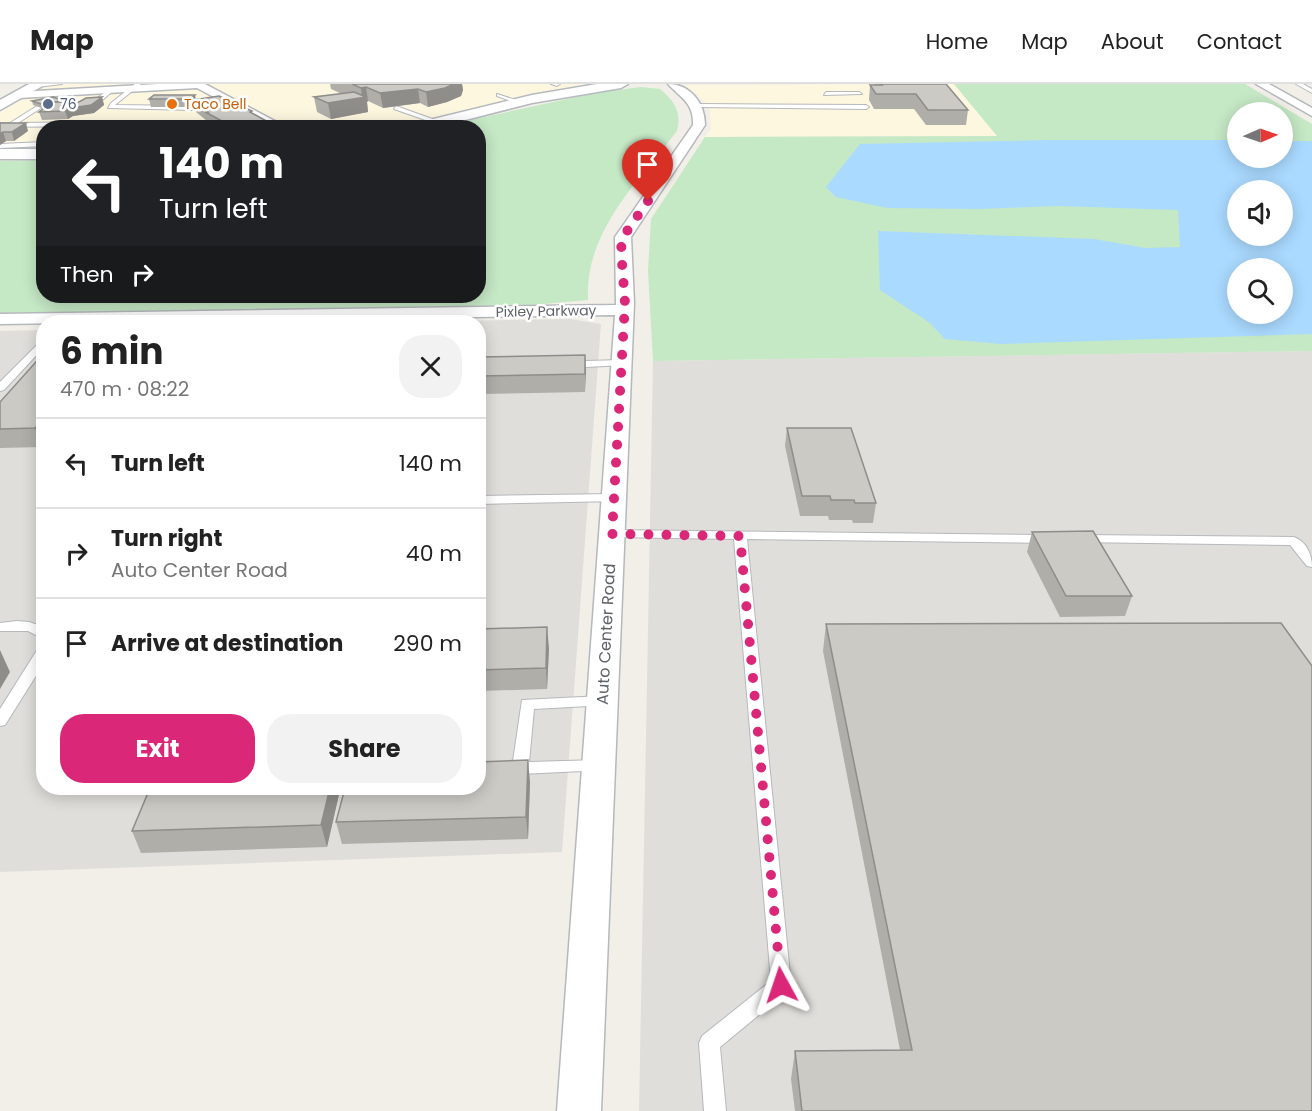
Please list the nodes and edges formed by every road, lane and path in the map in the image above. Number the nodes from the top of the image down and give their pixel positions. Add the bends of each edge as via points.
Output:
1 (35, 84) edge
2 (59, 84) edge
3 (621, 84) edge
4 (673, 84) edge
5 (1261, 84) edge
6 (1299, 84) edge
7 (136, 87) edge
8 (20, 90) edge
9 (110, 91) junction
10 (1312, 91) edge
11 (499, 94) dead end
12 (826, 94) dead end
13 (859, 94) dead end
14 (0, 98) edge
15 (201, 100) edge
16 (79, 102) edge
17 (235, 102) junction
18 (519, 102) junction
19 (69, 103) edge
20 (214, 105) junction
21 (698, 106) junction
22 (1306, 106) edge
23 (866, 107) dead end
24 (396, 108) edge
25 (1312, 113) edge
26 (268, 120) edge
27 (430, 120) edge
28 (444, 120) edge
29 (0, 125) edge
30 (11, 125) junction
31 (36, 125) edge
32 (0, 146) edge
33 (36, 149) edge
34 (36, 149) edge
35 (0, 154) edge
36 (624, 310) junction
37 (476, 315) edge
38 (0, 319) edge
39 (36, 320) edge
40 (36, 350) edge
41 (621, 363) junction
42 (586, 364) edge
43 (0, 388) edge
44 (614, 498) junction
45 (486, 500) edge
46 (612, 534) junction
47 (740, 536) junction
48 (1312, 563) edge
49 (0, 627) edge
50 (36, 629) edge
51 (36, 663) edge
52 (602, 701) junction
53 (0, 721) edge
54 (599, 766) junction
55 (579, 1111) edge
56 (715, 1111) edge

1 - 2 lane
1 - 8 street
3 - 18 street
4 - 21 street
5 - 22 street
6 - 10 lane
7 - 9 street
7 - 17 street via 198,85
7 - 20 lane via 110,107
8 - 9 street
8 - 14 street
9 - 16 lane via 98,101
11 - 18 lane
12 - 13 lane
15 - 20 lane
17 - 20 lane
17 - 26 street
18 - 28 street
19 - 30 lane via 39,107
21 - 23 lane
21 - 36 street, Auto Center Road via 699,125 623,237
22 - 25 street
24 - 27 lane
29 - 30 lane
30 - 31 lane
32 - 33 lane
34 - 35 street
36 - 37 street, Pixley Parkway
36 - 41 street, Auto Center Road
38 - 39 street, Pixley Parkway
40 - 43 lane
41 - 42 lane
41 - 44 street, Auto Center Road
44 - 45 lane
44 - 46 street, Auto Center Road
46 - 47 lane
46 - 52 street, Auto Center Road
47 - 48 lane via 1294,541
47 - 56 lane via 781,985 709,1043
49 - 50 lane
51 - 53 lane
52 - 54 street, Auto Center Road
52 - 54 lane via 527,704 520,768
54 - 55 street, Auto Center Road

